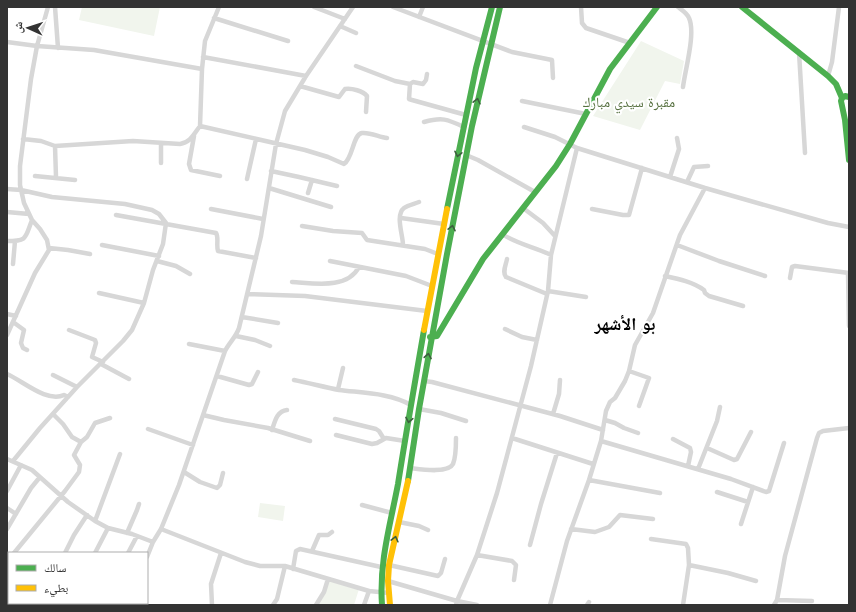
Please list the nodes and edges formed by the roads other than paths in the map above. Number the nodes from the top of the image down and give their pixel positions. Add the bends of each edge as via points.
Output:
1 (48, 7) edge
2 (55, 7) edge
3 (219, 7) edge
4 (314, 7) edge
5 (353, 7) edge
6 (393, 7) edge
7 (424, 7) edge
8 (492, 7) edge
9 (500, 7) edge
10 (581, 7) edge
11 (658, 7) edge
12 (678, 7) edge
13 (742, 7) edge
14 (839, 7) edge
15 (419, 17) junction
16 (214, 18) junction
17 (345, 19) junction
18 (340, 26) junction
19 (356, 33) dead end
20 (482, 40) junction
21 (288, 41) dead end
22 (7, 42) edge
23 (630, 42) junction
24 (491, 43) junction
25 (37, 46) junction
26 (58, 48) junction
27 (799, 52) junction
28 (203, 57) junction
29 (356, 66) dead end
30 (202, 69) junction
31 (427, 74) dead end
32 (306, 76) junction
33 (828, 76) junction
34 (553, 78) dead end
35 (410, 84) junction
36 (300, 86) junction
37 (683, 87) dead end
38 (847, 96) edge
39 (522, 101) dead end
40 (366, 112) dead end
41 (586, 114) junction
42 (466, 115) junction
43 (424, 122) dead end
44 (200, 126) junction
45 (464, 127) junction
46 (524, 127) dead end
47 (195, 133) junction
48 (387, 138) dead end
49 (677, 138) dead end
50 (23, 139) junction
51 (256, 140) junction
52 (161, 143) junction
53 (276, 144) junction
54 (570, 144) junction
55 (56, 146) junction
56 (577, 148) junction
57 (805, 153) dead end
58 (466, 156) junction
59 (849, 160) edge
60 (160, 163) dead end
61 (708, 166) dead end
62 (642, 168) junction
63 (271, 171) junction
64 (35, 176) dead end
65 (220, 176) dead end
66 (670, 177) junction
67 (56, 178) junction
68 (247, 179) dead end
69 (75, 180) dead end
70 (312, 180) junction
71 (687, 182) junction
72 (337, 186) dead end
73 (268, 188) junction
74 (705, 188) junction
75 (7, 190) edge
76 (21, 190) junction
77 (535, 192) junction
78 (308, 193) dead end
79 (419, 202) dead end
80 (331, 207) dead end
81 (523, 208) junction
82 (211, 209) dead end
83 (592, 209) dead end
84 (7, 212) edge
85 (29, 214) junction
86 (116, 215) dead end
87 (401, 218) junction
88 (263, 219) junction
89 (32, 220) junction
90 (166, 223) junction
91 (444, 224) junction
92 (302, 226) dead end
93 (849, 226) edge
94 (502, 234) junction
95 (556, 236) junction
96 (7, 241) edge
97 (15, 241) junction
98 (102, 245) dead end
99 (403, 245) junction
100 (677, 245) junction
101 (50, 248) junction
102 (90, 254) dead end
103 (438, 254) junction
104 (551, 255) junction
105 (256, 258) junction
106 (158, 259) junction
107 (508, 260) dead end
108 (330, 261) dead end
109 (12, 264) dead end
110 (359, 267) junction
111 (848, 273) edge
112 (190, 274) dead end
113 (665, 276) junction
114 (765, 276) dead end
115 (790, 278) dead end
116 (292, 282) dead end
117 (432, 286) junction
118 (547, 292) junction
119 (99, 293) dead end
120 (248, 294) junction
121 (586, 297) dead end
122 (144, 303) junction
123 (743, 306) dead end
124 (428, 311) junction
125 (7, 314) edge
126 (16, 316) junction
127 (242, 317) junction
128 (13, 322) junction
129 (278, 323) dead end
130 (849, 326) edge
131 (504, 329) dead end
132 (69, 330) dead end
133 (7, 335) edge
134 (236, 336) junction
135 (423, 336) junction
136 (432, 337) junction
137 (537, 340) junction
138 (189, 344) dead end
139 (270, 346) dead end
140 (27, 350) dead end
141 (225, 351) junction
142 (102, 363) junction
143 (343, 368) dead end
144 (629, 371) junction
145 (258, 372) dead end
146 (7, 374) edge
147 (53, 375) dead end
148 (217, 376) junction
149 (129, 379) dead end
150 (294, 380) dead end
151 (560, 380) dead end
152 (424, 381) junction
153 (77, 387) junction
154 (338, 389) junction
155 (68, 397) junction
156 (411, 405) junction
157 (520, 406) junction
158 (639, 406) dead end
159 (720, 408) dead end
160 (288, 410) dead end
161 (419, 410) junction
162 (53, 414) junction
163 (553, 414) junction
164 (203, 415) junction
165 (110, 418) dead end
166 (335, 419) dead end
167 (605, 420) junction
168 (466, 421) dead end
169 (849, 428) edge
170 (148, 429) dead end
171 (272, 430) junction
172 (603, 430) junction
173 (751, 432) dead end
174 (638, 433) dead end
175 (336, 435) dead end
176 (456, 438) dead end
177 (512, 438) junction
178 (384, 439) junction
179 (673, 440) dead end
180 (310, 441) dead end
181 (405, 441) junction
182 (601, 441) junction
183 (81, 442) junction
184 (784, 443) dead end
185 (193, 445) junction
186 (707, 448) junction
187 (557, 453) junction
188 (120, 454) dead end
189 (7, 459) edge
190 (13, 461) junction
191 (593, 464) junction
192 (21, 465) junction
193 (688, 466) junction
194 (410, 468) junction
195 (698, 469) junction
196 (184, 472) junction
197 (223, 472) dead end
198 (40, 477) junction
199 (589, 480) junction
200 (753, 487) junction
201 (7, 490) edge
202 (717, 492) dead end
203 (660, 493) dead end
204 (60, 495) junction
205 (748, 502) junction
206 (138, 504) dead end
207 (362, 505) dead end
208 (7, 508) edge
209 (392, 513) junction
210 (16, 514) junction
211 (87, 515) junction
212 (653, 518) dead end
213 (95, 521) junction
214 (399, 522) junction
215 (741, 524) dead end
216 (108, 528) junction
217 (7, 529) edge
218 (161, 529) junction
219 (428, 530) dead end
220 (571, 530) junction
221 (332, 532) dead end
222 (127, 533) junction
223 (137, 536) junction
224 (651, 539) dead end
225 (153, 542) junction
226 (530, 545) dead end
227 (312, 551) junction
228 (15, 552) edge
229 (66, 552) edge
230 (96, 552) edge
231 (129, 552) edge
232 (221, 553) junction
233 (148, 554) edge
234 (477, 554) junction
235 (445, 560) dead end
236 (390, 565) junction
237 (285, 566) junction
238 (689, 566) junction
239 (381, 567) junction
240 (293, 569) junction
241 (328, 579) junction
242 (514, 580) dead end
243 (388, 581) junction
244 (756, 581) dead end
245 (369, 591) junction
246 (381, 593) junction
247 (389, 593) junction
248 (812, 601) dead end
249 (456, 603) edge
250 (776, 603) edge
251 (212, 605) edge
252 (273, 605) edge
253 (316, 605) edge
254 (364, 605) edge
255 (382, 605) edge
256 (390, 605) edge
257 (477, 605) edge
258 (550, 605) edge
259 (683, 605) edge

1 - 25 street
2 - 26 street
3 - 16 street
4 - 17 street
5 - 17 street
6 - 15 street
7 - 15 street
8 - 20 main road
9 - 24 main road
10 - 23 street via 582,24 586,28
11 - 23 main road
12 - 37 street via 690,18 692,30
13 - 27 main road
14 - 33 street
15 - 20 street
16 - 21 street
16 - 28 street
17 - 18 street
18 - 19 street
18 - 32 street
20 - 24 street
20 - 42 main road
22 - 25 street
23 - 41 main road via 610,69
24 - 34 street via 512,52 552,60
58 -> 24 main road
25 - 26 street
25 - 50 street
26 - 30 street via 94,50
27 - 33 main road
27 - 57 street
28 - 30 street
28 - 32 street
29 - 35 street
30 - 44 street
31 - 35 street via 423,84
32 - 36 street
33 - 38 main road
35 - 42 street via 410,99
36 - 40 street via 339,97 348,88 363,92 368,96
36 - 53 street via 285,111
38 - 59 main road via 841,101
39 - 41 street
41 - 54 main road
42 - 45 main road
43 - 45 street via 437,118
44 - 47 street
44 - 51 street
45 -> 91 main road
46 - 54 street
47 - 52 street via 186,144
47 - 65 street via 189,164 191,170
48 - 53 street via 359,134 344,164 328,157
49 - 66 street via 678,149
50 - 55 street
50 - 76 street
51 - 53 street
51 - 68 street
52 - 55 street via 123,141
52 - 60 street
53 - 63 street
54 - 56 street
54 - 77 main road
55 - 67 street
56 - 62 street
56 - 95 street
58 - 77 street via 478,160
136 -> 58 main road
61 - 71 street via 694,167
62 - 66 street
62 - 83 street via 629,214
63 - 70 street
63 - 73 street
64 - 67 street
66 - 71 street
67 - 69 street
70 - 72 street
70 - 78 street
71 - 74 street
73 - 80 street
73 - 88 street
74 - 93 street via 828,223
74 - 100 street
75 - 76 street
76 - 85 street
76 - 90 street via 52,197 125,204 152,210
77 - 81 main road
79 - 87 street via 405,207 401,211
81 - 94 main road
81 - 95 street via 543,222
82 - 88 street
84 - 85 street
85 - 89 street
86 - 90 street
87 - 91 street
87 - 99 street
88 - 105 street
89 - 97 street via 23,238
89 - 101 street
90 - 105 street via 216,233 219,251
90 - 106 street
91 - 103 main road
92 - 99 street via 362,233 367,240
94 - 104 street
94 - 136 main road via 473,273 441,331
95 - 104 street
96 - 97 street
97 - 109 street
98 - 106 street
99 - 103 street via 425,248
100 - 113 street
100 - 114 street
101 - 102 street
101 - 126 street via 35,273
103 - 117 main road
104 - 118 street
105 - 120 street
106 - 112 street
106 - 122 street
107 - 118 street via 504,270 506,277
108 - 110 street
110 - 116 street via 352,276 341,281 322,284
110 - 117 street via 406,276
111 - 115 street via 794,266
111 - 130 street
113 - 123 street via 694,284 709,296
113 - 144 street via 652,313 635,345
117 - 124 main road
118 - 121 street
118 - 137 street
119 - 122 street
120 - 124 street via 305,296
120 - 127 street
122 - 142 street via 131,332
124 - 135 main road
125 - 126 street
126 - 128 street
127 - 129 street
127 - 134 street
128 - 133 street
128 - 140 street via 24,330 21,343
131 - 137 street
132 - 142 street via 95,340 92,357
134 - 139 street
134 - 141 street
135 - 136 main road
135 - 156 main road
152 -> 136 main road
137 - 157 street
138 - 141 street
141 - 148 street
142 - 149 street
142 - 153 street
143 - 154 street
144 - 158 street via 649,378
144 - 167 street via 621,389 610,402
145 - 148 street via 249,385
146 - 155 street via 42,393 56,398 64,394
147 - 153 street
148 - 164 street
150 - 154 street
151 - 163 street
152 - 157 street
152 - 161 main road
153 - 155 street
154 - 156 street via 404,400
155 - 162 street
156 -> 181 main road
157 - 163 street
157 - 177 street
159 - 186 street
160 - 171 street via 278,414
161 - 168 street via 441,413
161 - 194 main road
162 - 183 street via 72,437
162 - 190 street
163 - 172 street
164 - 171 street
164 - 185 street
165 - 183 street via 95,424
166 - 178 street via 376,429
167 - 172 street
167 - 174 street
169 - 250 street via 819,433 785,556
170 - 185 street
171 - 180 street
172 - 182 street
173 - 186 street via 737,459
175 - 178 street via 374,444
176 - 194 street via 453,463 450,467 432,471
177 - 187 street
177 - 234 street
178 - 181 street
179 - 193 street via 690,448
181 - 209 main road
182 - 191 street
182 - 193 street
183 - 204 street via 74,455 80,465 79,472
184 - 200 street via 769,491
185 - 196 street
186 - 195 street
187 - 191 street
187 - 226 street
188 - 213 street
189 - 190 street
190 - 192 street
191 - 199 street
192 - 198 street
192 - 201 street
193 - 195 street
194 - 214 main road
195 - 200 street
196 - 197 street via 200,482 217,488
196 - 218 street
198 - 204 street
198 - 210 street
199 - 203 street
199 - 220 street
200 - 205 street
202 - 205 street
204 - 211 street
204 - 228 street
205 - 215 street
206 - 222 street via 136,515
207 - 209 street
208 - 210 street
209 - 239 main road
210 - 217 street
211 - 213 street
211 - 229 street
212 - 220 street via 620,515 609,527 595,532
213 - 216 street
214 - 219 street
236 -> 214 main road
216 - 222 street
216 - 230 street
218 - 225 street
218 - 232 street
220 - 258 street
221 - 227 street via 328,535 319,535
222 - 223 street
223 - 225 street
223 - 231 street
224 - 238 street via 686,544
225 - 233 street
227 - 239 street
227 - 240 street via 296,551
232 - 237 street via 260,566
232 - 251 street via 211,584
234 - 242 street via 512,561 516,565
234 - 249 street
235 - 236 street via 438,576
236 - 243 main road
237 - 240 street
237 - 252 street via 277,599
238 - 244 street
238 - 259 street
239 - 246 main road
240 - 241 street
241 - 245 street
241 - 253 street
243 - 247 main road
243 - 249 street
245 - 246 street
245 - 254 street
246 - 247 street
246 - 255 main road
247 - 256 main road
248 - 250 street
249 - 257 street

